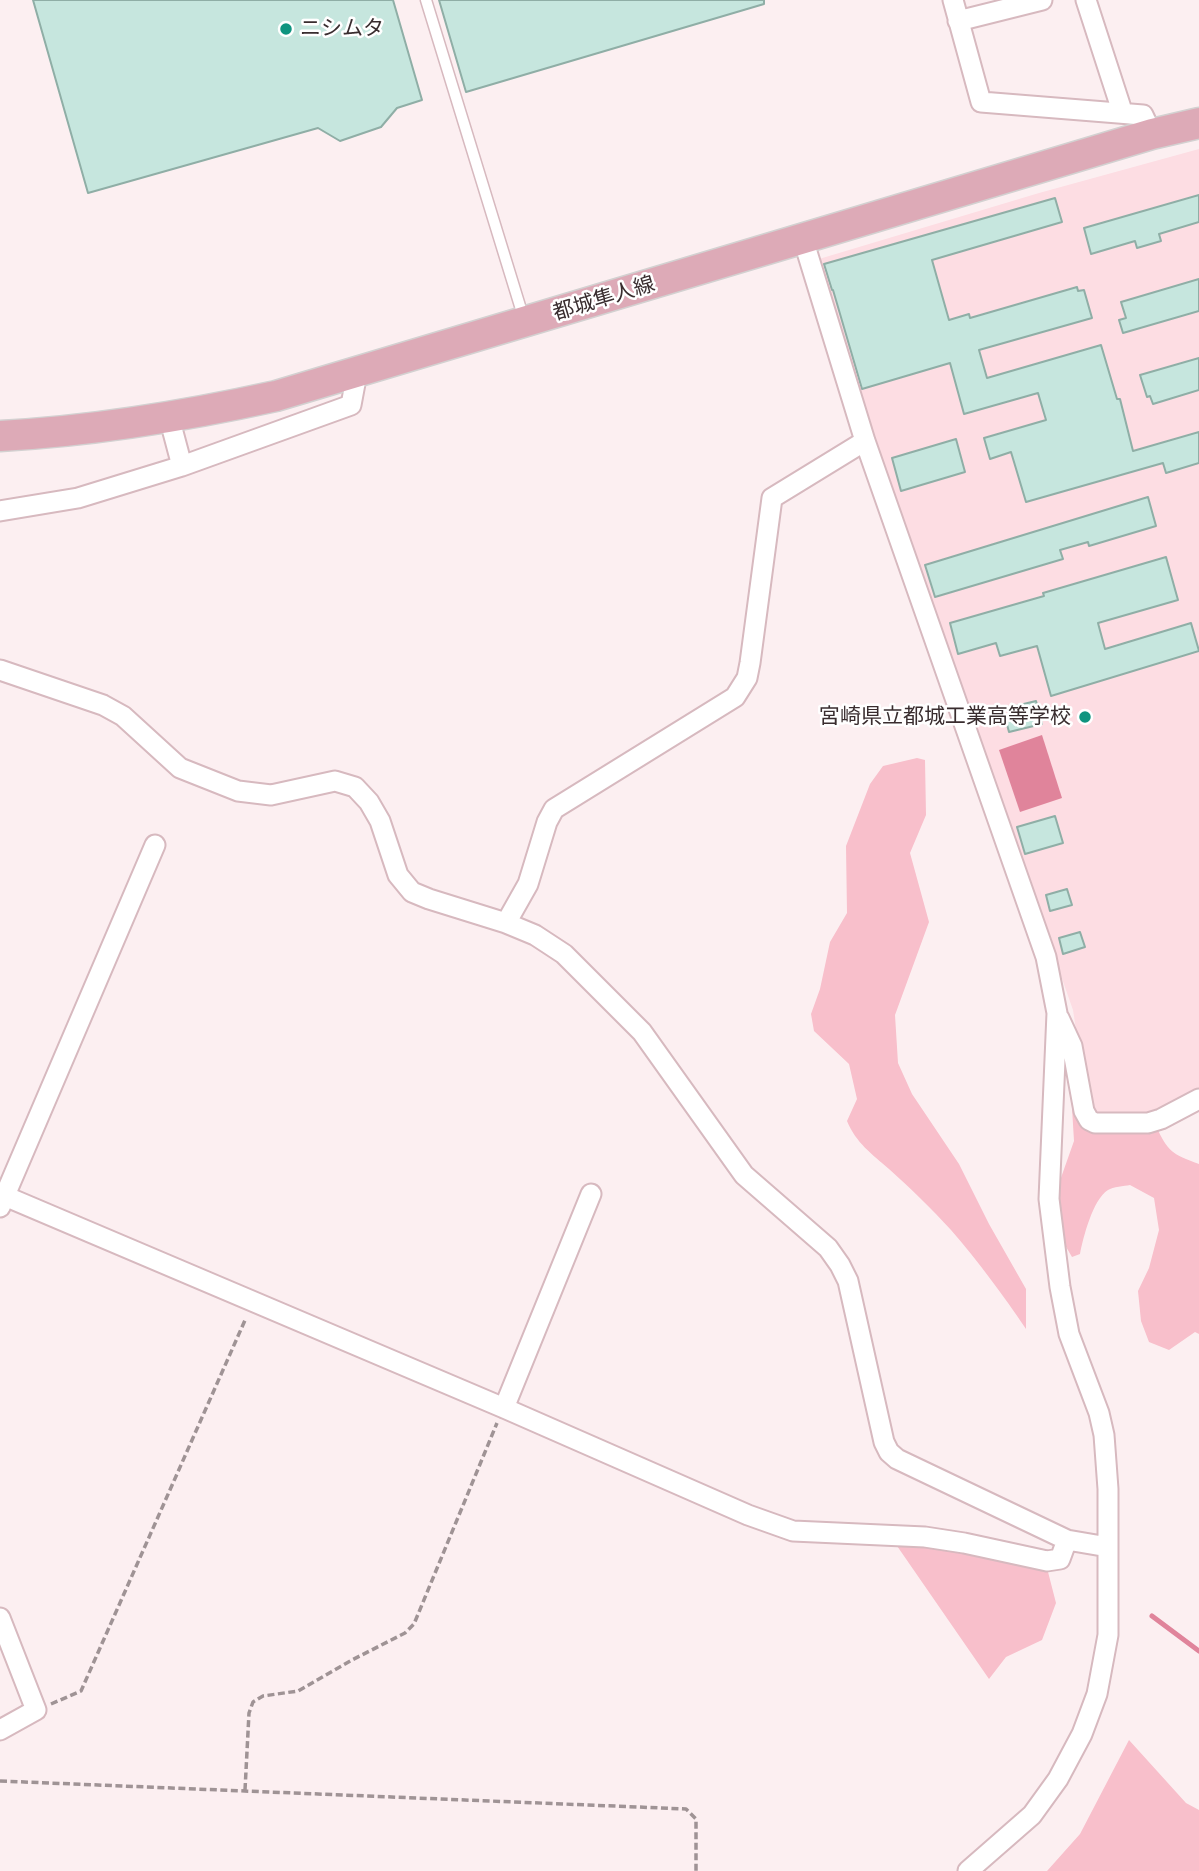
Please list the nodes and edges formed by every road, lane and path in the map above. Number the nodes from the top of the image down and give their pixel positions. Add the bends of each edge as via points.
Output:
1 (426, 0) edge
2 (953, 0) edge
3 (1042, 0) edge
4 (1086, 0) edge
5 (958, 21) junction
6 (1122, 111) junction
7 (1199, 123) edge
8 (1152, 134) junction
9 (803, 239) junction
10 (525, 323) junction
11 (357, 373) junction
12 (169, 417) junction
13 (0, 436) edge
14 (864, 441) junction
15 (182, 466) junction
16 (0, 511) edge
17 (0, 670) edge
18 (155, 845) dead end
19 (506, 923) junction
20 (1057, 1013) junction
21 (1199, 1099) edge
22 (591, 1194) dead end
23 (2, 1199) edge
24 (254, 1301) junction
25 (504, 1408) junction
26 (1067, 1541) junction
27 (1108, 1547) junction
28 (1, 1622) edge
29 (36, 1710) junction
30 (0, 1730) edge
31 (0, 1781) edge
32 (245, 1790) junction
33 (696, 1871) edge
34 (968, 1871) edge

1 - 10 lane
2 - 5 street
3 - 5 street
4 - 6 street
5 - 6 street via 981,102
6 - 8 street via 1143,115
7 - 8 main road, 都城隼人線
8 - 9 main road, 都城隼人線
9 - 10 main road, 都城隼人線
9 - 14 street
10 - 11 main road, 都城隼人線
11 - 12 main road, 都城隼人線 via 276,396
11 - 15 street via 351,405
12 - 13 main road, 都城隼人線
12 - 15 street
14 - 19 street via 772,498 750,663 735,696 554,809 528,884
14 - 20 street via 1046,957
15 - 16 street via 78,498
17 - 19 street via 103,705 123,716 180,768 238,791 271,794 335,781 355,787 380,821 398,875 412,891
18 - 23 street
19 - 26 street via 564,954 621,1009 660,1054 744,1175 828,1248 848,1281 889,1452
20 - 21 street via 1072,1046 1089,1120 1148,1123
20 - 27 street via 1049,1199 1069,1334 1104,1435
22 - 25 street
23 - 24 street
24 - 25 street
24 - 29 path via 81,1691
25 - 26 street via 793,1531 925,1537 1047,1562 1060,1559
25 - 32 path via 414,1624 298,1690 253,1702
26 - 27 street
27 - 34 street via 1108,1635 1097,1694 1082,1734 1032,1815
28 - 29 street
29 - 30 street
31 - 32 path
32 - 33 path via 687,1810 695,1819

